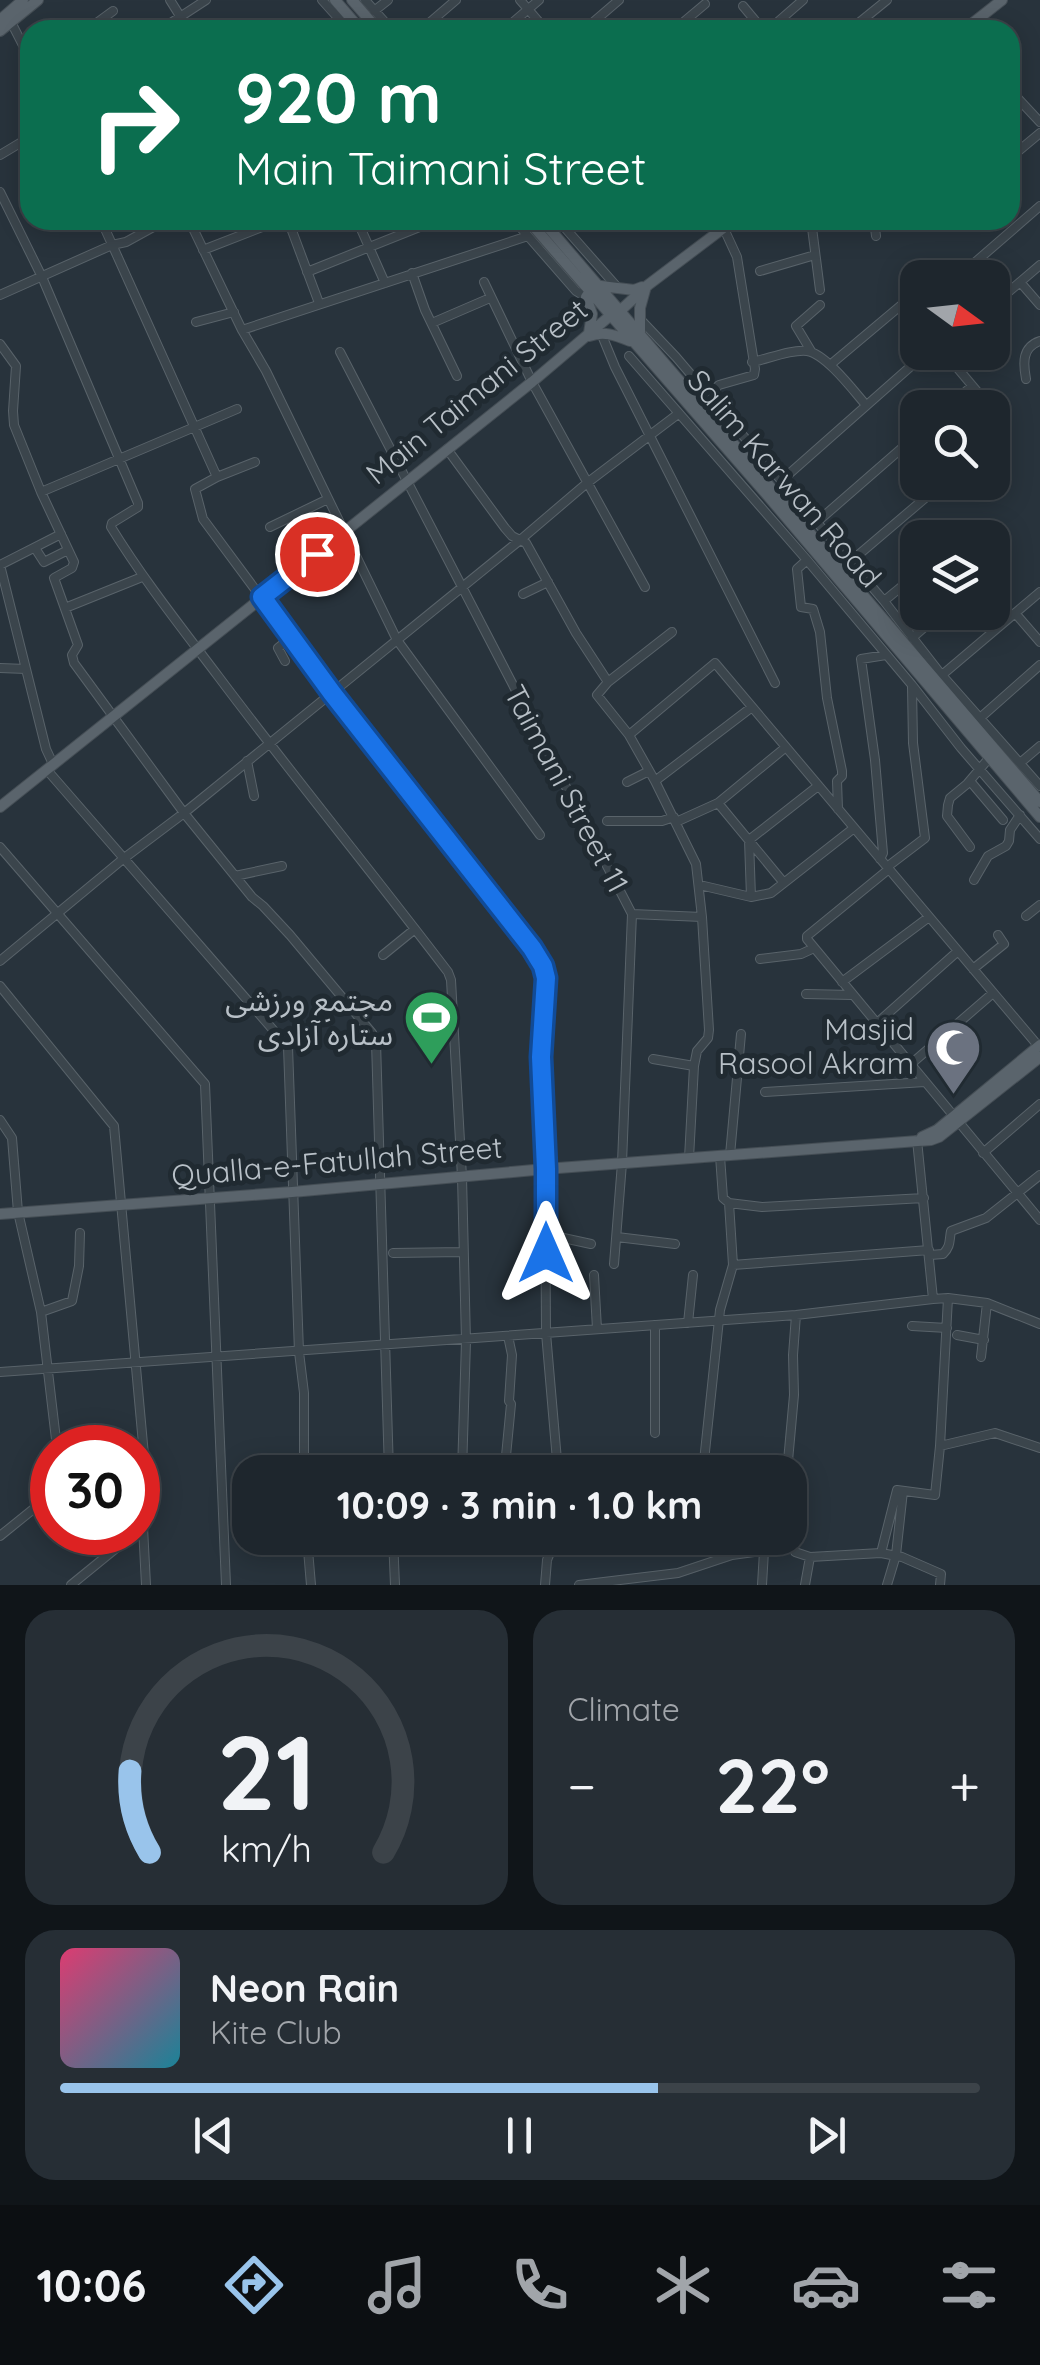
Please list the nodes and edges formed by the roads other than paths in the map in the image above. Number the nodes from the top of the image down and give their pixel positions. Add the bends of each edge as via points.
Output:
1 (4, 0) edge
2 (38, 0) edge
3 (170, 0) edge
4 (206, 0) edge
5 (322, 0) edge
6 (335, 0) edge
7 (352, 0) edge
8 (365, 0) edge
9 (388, 0) edge
10 (456, 0) edge
11 (520, 0) edge
12 (539, 0) edge
13 (618, 0) edge
14 (803, 0) edge
15 (887, 0) edge
16 (1002, 0) edge
17 (705, 4) dead end
18 (22, 5) edge
19 (743, 6) dead end
20 (528, 9) junction
21 (374, 10) junction
22 (114, 11) dead end
23 (180, 16) junction
24 (101, 20) edge
25 (174, 20) edge
26 (340, 20) edge
27 (352, 20) edge
28 (369, 20) edge
29 (383, 20) edge
30 (433, 20) edge
31 (515, 20) edge
32 (537, 20) edge
33 (595, 20) edge
34 (686, 20) edge
35 (755, 20) edge
36 (781, 20) edge
37 (862, 20) edge
38 (977, 20) edge
39 (5, 21) edge
40 (0, 31) edge
41 (20, 44) edge
42 (1020, 101) edge
43 (1040, 122) edge
44 (1040, 133) edge
45 (1020, 150) edge
46 (0, 192) edge
47 (1040, 206) edge
48 (1020, 223) edge
49 (105, 230) edge
50 (148, 230) edge
51 (194, 230) edge
52 (254, 230) edge
53 (291, 230) edge
54 (362, 230) edge
55 (413, 230) edge
56 (523, 230) edge
57 (535, 230) edge
58 (549, 230) edge
59 (567, 230) edge
60 (715, 230) edge
61 (725, 230) edge
62 (813, 230) edge
63 (875, 230) edge
64 (1012, 230) edge
65 (528, 236) junction
66 (876, 236) dead end
67 (112, 245) junction
68 (369, 248) junction
69 (203, 250) junction
70 (815, 255) junction
71 (977, 260) edge
72 (560, 265) junction
73 (1040, 265) edge
74 (306, 272) junction
75 (760, 272) dead end
76 (412, 273) junction
77 (42, 277) junction
78 (484, 282) dead end
79 (1020, 282) junction
80 (385, 283) junction
81 (648, 285) junction
82 (618, 288) junction
83 (820, 290) dead end
84 (592, 291) junction
85 (1010, 291) edge
86 (0, 295) edge
87 (490, 298) junction
88 (319, 303) junction
89 (820, 304) dead end
90 (1040, 305) edge
91 (900, 306) edge
92 (234, 312) junction
93 (616, 313) junction
94 (196, 322) dead end
95 (432, 324) junction
96 (242, 330) junction
97 (600, 332) junction
98 (588, 336) junction
99 (1040, 340) edge
100 (640, 342) junction
101 (0, 344) edge
102 (811, 351) junction
103 (340, 352) dead end
104 (672, 361) junction
105 (752, 362) junction
106 (830, 365) junction
107 (615, 366) junction
108 (906, 370) edge
109 (959, 370) edge
110 (457, 376) dead end
111 (1026, 379) dead end
112 (532, 382) junction
113 (972, 386) junction
114 (968, 390) edge
115 (976, 390) edge
116 (708, 395) junction
117 (866, 404) junction
118 (237, 408) dead end
119 (678, 414) junction
120 (194, 425) junction
121 (650, 434) junction
122 (447, 450) junction
123 (900, 450) edge
124 (119, 460) junction
125 (255, 462) dead end
126 (217, 477) junction
127 (405, 481) junction
128 (781, 481) junction
129 (587, 483) junction
130 (41, 492) junction
131 (328, 499) junction
132 (923, 500) edge
133 (817, 522) junction
134 (270, 527) dead end
135 (344, 533) junction
136 (60, 534) junction
137 (519, 541) junction
138 (35, 548) junction
139 (68, 550) junction
140 (807, 560) junction
141 (850, 562) junction
142 (142, 577) junction
143 (548, 582) junction
144 (461, 586) junction
145 (645, 587) dead end
146 (900, 588) edge
147 (1040, 592) edge
148 (522, 594) dead end
149 (262, 597) junction
150 (884, 601) junction
151 (64, 608) junction
152 (1015, 614) junction
153 (921, 630) edge
154 (672, 632) dead end
155 (292, 638) junction
156 (912, 638) junction
157 (397, 640) junction
158 (1040, 642) edge
159 (197, 648) junction
160 (886, 655) junction
161 (285, 660) dead end
162 (1040, 665) edge
163 (0, 668) edge
164 (26, 670) junction
165 (608, 682) junction
166 (775, 683) dead end
167 (938, 683) junction
168 (912, 685) junction
169 (332, 693) junction
170 (752, 707) junction
171 (112, 717) junction
172 (980, 718) junction
173 (628, 735) junction
174 (268, 743) junction
175 (1040, 746) edge
176 (786, 747) junction
177 (990, 757) junction
178 (247, 761) junction
179 (1020, 763) junction
180 (50, 767) junction
181 (978, 768) junction
182 (650, 771) junction
183 (655, 780) junction
184 (970, 781) junction
185 (627, 782) dead end
186 (818, 786) junction
187 (1040, 786) edge
188 (254, 796) dead end
189 (1040, 802) edge
190 (718, 804) junction
191 (0, 808) edge
192 (838, 810) junction
193 (184, 813) junction
194 (1020, 816) junction
195 (1040, 817) edge
196 (675, 819) junction
197 (1002, 820) dead end
198 (607, 821) dead end
199 (854, 828) junction
200 (540, 835) dead end
201 (1040, 839) edge
202 (748, 840) junction
203 (970, 846) dead end
204 (0, 847) edge
205 (123, 859) junction
206 (885, 865) junction
207 (282, 866) dead end
208 (235, 876) junction
209 (974, 880) dead end
210 (784, 883) junction
211 (704, 886) dead end
212 (752, 896) junction
213 (1040, 904) edge
214 (57, 914) junction
215 (632, 914) junction
216 (1026, 916) dead end
217 (702, 917) junction
218 (929, 917) junction
219 (415, 929) junction
220 (998, 935) dead end
221 (814, 948) junction
222 (958, 951) junction
223 (383, 955) dead end
224 (760, 958) dead end
225 (0, 961) edge
226 (973, 969) junction
227 (842, 982) junction
228 (0, 986) edge
229 (993, 993) junction
230 (806, 994) dead end
231 (852, 995) junction
232 (876, 1024) junction
233 (741, 1034) dead end
234 (1040, 1049) edge
235 (653, 1059) dead end
236 (911, 1064) junction
237 (694, 1066) junction
238 (925, 1082) junction
239 (765, 1092) dead end
240 (1040, 1104) edge
241 (956, 1119) junction
242 (0, 1120) edge
243 (917, 1140) junction
244 (982, 1153) junction
245 (725, 1156) junction
246 (689, 1158) junction
247 (622, 1163) junction
248 (546, 1169) junction
249 (1040, 1175) edge
250 (462, 1177) junction
251 (379, 1183) junction
252 (292, 1192) junction
253 (1017, 1194) junction
254 (210, 1198) junction
255 (924, 1198) junction
256 (730, 1202) junction
257 (122, 1205) junction
258 (18, 1212) junction
259 (0, 1214) edge
260 (1040, 1220) edge
261 (80, 1233) dead end
262 (545, 1234) junction
263 (617, 1237) junction
264 (591, 1244) dead end
265 (675, 1244) dead end
266 (463, 1252) junction
267 (393, 1253) dead end
268 (929, 1253) junction
269 (614, 1264) dead end
270 (733, 1265) junction
271 (594, 1274) dead end
272 (693, 1275) dead end
273 (948, 1298) junction
274 (933, 1299) junction
275 (987, 1303) junction
276 (41, 1312) junction
277 (796, 1316) junction
278 (719, 1321) junction
279 (688, 1323) junction
280 (1040, 1324) edge
281 (655, 1325) junction
282 (912, 1326) dead end
283 (947, 1328) junction
284 (597, 1329) junction
285 (546, 1333) junction
286 (957, 1335) dead end
287 (508, 1336) junction
288 (984, 1340) junction
289 (466, 1341) junction
290 (385, 1344) junction
291 (299, 1352) junction
292 (981, 1357) dead end
293 (218, 1358) junction
294 (135, 1364) junction
295 (48, 1368) junction
296 (0, 1372) edge
297 (54, 1425) edge
298 (138, 1425) edge
299 (655, 1433) dead end
300 (940, 1446) junction
301 (1040, 1448) edge
302 (304, 1455) edge
303 (388, 1455) edge
304 (463, 1455) edge
305 (506, 1455) edge
306 (557, 1455) edge
307 (705, 1455) edge
308 (789, 1455) edge
309 (903, 1491) junction
310 (30, 1512) edge
311 (0, 1536) edge
312 (881, 1553) junction
313 (108, 1555) edge
314 (142, 1555) edge
315 (309, 1555) edge
316 (393, 1555) edge
317 (550, 1555) edge
318 (729, 1555) edge
319 (764, 1555) edge
320 (804, 1555) edge
321 (896, 1556) junction
322 (810, 1557) junction
323 (678, 1573) junction
324 (637, 1582) edge
325 (71, 1585) edge
326 (146, 1585) edge
327 (226, 1585) edge
328 (311, 1585) edge
329 (395, 1585) edge
330 (545, 1585) edge
331 (579, 1585) edge
332 (680, 1585) edge
333 (762, 1585) edge
334 (805, 1585) edge
335 (887, 1585) edge
336 (940, 1585) edge

1 - 18 street
2 - 18 main road
3 - 23 street
4 - 23 street
5 - 26 street
6 - 27 main road
7 - 28 main road
8 - 21 street
9 - 21 street
10 - 30 street
11 - 20 street
12 - 20 street
13 - 33 street
14 - 36 street
15 - 37 street
16 - 38 main road
17 - 34 street
18 - 39 main road
19 - 35 street
20 - 31 street
20 - 32 street
21 - 29 street
22 - 24 street
23 - 25 street
39 - 40 main road
39 - 41 street
42 - 43 street
44 - 45 street
46 - 77 street
47 - 48 street
49 - 67 street
50 - 67 street
51 - 69 street
52 - 69 street
53 - 74 street
54 - 68 street
55 - 68 street
56 - 65 street
57 - 72 main road, Salim Karwan Road
58 - 84 main road, Salim Karwan Road
59 - 82 street
60 - 81 main road, Main Taimani Street
61 - 105 street via 737,256
62 - 70 street
63 - 66 street
64 - 71 street
65 - 72 street
65 - 76 street
67 - 77 street
67 - 120 street
68 - 74 street
68 - 80 street
69 - 92 street
70 - 75 street
70 - 83 street
72 - 84 main road, Salim Karwan Road
73 - 79 street
74 - 88 street
76 - 80 street
76 - 95 street
77 - 86 street
77 - 124 street
78 - 87 street
79 - 85 street
79 - 90 street
80 - 88 street
81 - 82 main road
81 - 93 main road, Main Taimani Street
81 - 100 main road
82 - 84 main road
84 - 93 main road, Salim Karwan Road
84 - 98 main road
87 - 95 street
87 - 112 street
88 - 96 street
89 - 102 street via 796,326
91 - 106 street
92 - 94 street
92 - 96 street
93 - 98 main road, Main Taimani Street
93 - 100 main road, Salim Karwan Road
95 - 110 street
96 - 131 street
97 - 98 main road
97 - 100 main road
97 - 107 street
98 - 112 main road, Main Taimani Street
99 - 111 street via 1025,354
100 - 104 main road, Salim Karwan Road
100 - 107 street
100 - 119 street
100 - 167 main road, Salim Karwan Road
101 - 130 street via 16,366 14,425
102 - 105 street
102 - 106 street
103 - 127 street, Taimani Street 11
104 - 116 street
104 - 167 main road, Salim Karwan Road
105 - 116 street via 754,375 719,384
106 - 117 street
107 - 121 street
108 - 117 street
109 - 113 street
112 - 122 main road, Main Taimani Street
112 - 129 street
113 - 114 street
113 - 115 street
116 - 128 street
117 - 128 street
118 - 120 street
119 - 121 street
119 - 140 street
120 - 124 street
120 - 126 street
121 - 129 street
121 - 166 street
122 - 127 main road, Main Taimani Street
122 - 137 street
123 - 133 street
124 - 130 street
124 - 142 street via 138,505 111,527
125 - 126 street
126 - 149 street via 194,489 202,519
127 - 135 main road, Main Taimani Street
127 - 144 street, Taimani Street 11
128 - 133 street
129 - 137 street
129 - 145 street
130 - 136 street
131 - 134 street
131 - 135 street
132 - 141 street
133 - 141 street
135 - 149 main road, Main Taimani Street
135 - 157 street
136 - 138 street
136 - 139 street
137 - 143 street
137 - 144 street
138 - 139 street via 44,562
138 - 164 street via 0,565
139 - 151 street via 74,566 54,578
140 - 160 street
140 - 192 street via 797,569 801,607 813,609 820,632 842,771
141 - 150 street
142 - 151 street
142 - 159 street
143 - 148 street
143 - 165 street
144 - 157 street
144 - 215 street, Taimani Street 11
146 - 150 street
147 - 152 street
149 - 155 street
149 - 159 main road, Main Taimani Street
150 - 156 street
151 - 171 street via 78,644 74,663
152 - 158 street
152 - 167 street
153 - 156 street
154 - 165 street
155 - 161 street via 278,648
155 - 169 street
156 - 167 street
157 - 169 street
157 - 200 street
159 - 171 main road, Main Taimani Street
159 - 174 street
160 - 168 street
160 - 206 street via 860,659
162 - 172 street
163 - 164 street
164 - 180 street
165 - 173 street via 597,695
167 - 172 street
167 - 177 main road, Salim Karwan Road
167 - 189 main road, Salim Karwan Road
168 - 181 street
168 - 206 street via 912,743 926,838
169 - 174 street
169 - 248 street via 543,966
170 - 173 street via 715,664
170 - 176 street
170 - 183 street
171 - 180 main road, Main Taimani Street
171 - 193 street
172 - 179 street
173 - 182 street
174 - 178 street
174 - 219 street
175 - 179 street
176 - 186 street
176 - 190 street
177 - 181 street
177 - 195 main road, Salim Karwan Road
178 - 188 street
178 - 193 street
179 - 187 street
180 - 191 main road, Main Taimani Street
180 - 205 street
181 - 184 street
181 - 194 street
182 - 183 street
182 - 185 street
183 - 196 street
184 - 197 street
184 - 203 street via 950,798 947,816
186 - 192 street
186 - 202 street
190 - 196 street
190 - 202 street
192 - 199 street
193 - 205 street
193 - 208 street
194 - 201 street
194 - 209 street via 1009,841 988,856
196 - 198 street
196 - 217 street via 696,864
199 - 206 street
199 - 210 street
202 - 210 street
202 - 212 street
204 - 214 street
205 - 214 street
205 - 252 street via 288,1048
206 - 218 street
206 - 221 street via 807,936
207 - 208 street
208 - 251 street via 372,1033
210 - 212 street via 771,894
211 - 212 street
213 - 216 street
214 - 225 street
214 - 254 street via 204,1080
215 - 217 street
215 - 247 street, Taimani Street 11
217 - 237 street via 709,1030
218 - 222 street
218 - 227 street
219 - 223 street
219 - 250 street via 451,980
220 - 226 street via 1004,944
221 - 224 street
221 - 227 street
222 - 226 street
222 - 232 street
226 - 229 street
227 - 231 street
228 - 257 street via 114,1126
229 - 234 street
229 - 236 street
230 - 231 street
231 - 232 street
232 - 236 street
233 - 245 street
234 - 241 main road, Qualla-e-Fatullah Street
235 - 237 street
236 - 238 street
237 - 246 street
238 - 239 street
238 - 241 street
240 - 244 street
241 - 243 main road, Qualla-e-Fatullah Street via 939,1137
241 - 244 street
242 - 258 street via 12,1138
243 - 245 main road, Qualla-e-Fatullah Street
243 - 255 street
244 - 253 street
245 - 246 main road, Qualla-e-Fatullah Street
245 - 256 street via 723,1198
246 - 247 main road, Qualla-e-Fatullah Street
247 - 248 main road, Qualla-e-Fatullah Street
247 - 263 street, Taimani Street 11
248 - 250 main road, Qualla-e-Fatullah Street
248 - 262 street
249 - 253 street
250 - 251 main road, Qualla-e-Fatullah Street
250 - 266 street
251 - 252 main road, Qualla-e-Fatullah Street
251 - 290 street
252 - 254 main road, Qualla-e-Fatullah Street
252 - 291 street
253 - 260 street
253 - 268 street via 986,1218 951,1231 943,1254
254 - 257 main road, Qualla-e-Fatullah Street
254 - 293 street
255 - 256 street
255 - 268 street
256 - 270 street
257 - 258 main road, Qualla-e-Fatullah Street
257 - 294 street
258 - 259 main road, Qualla-e-Fatullah Street
258 - 276 street
261 - 276 street via 72,1301
262 - 264 street
262 - 285 street
263 - 265 street
263 - 269 street, Taimani Street 11
266 - 267 street
266 - 289 street
268 - 270 street
268 - 274 street
270 - 278 street
271 - 284 street
272 - 279 street
273 - 274 street
273 - 275 street
273 - 283 street
274 - 277 street
275 - 280 street
275 - 288 street
276 - 295 street
277 - 278 street
277 - 308 street
278 - 279 street
278 - 307 street
279 - 281 street
281 - 284 street
281 - 299 street
282 - 283 street
283 - 300 street
284 - 285 street
285 - 287 street
285 - 306 street
286 - 288 street
287 - 289 street
287 - 305 street
288 - 292 street
289 - 290 street
289 - 304 street
290 - 291 street
290 - 303 street
291 - 293 street
291 - 302 street
293 - 294 street
293 - 327 street
294 - 295 street
294 - 298 street
295 - 296 street
295 - 297 street
300 - 301 street via 995,1432
300 - 309 street via 935,1495
309 - 312 street via 896,1491
309 - 321 street
310 - 311 street
312 - 321 street
312 - 322 street
313 - 325 street
314 - 326 street
315 - 328 street
316 - 329 street
317 - 330 street
318 - 323 street
319 - 333 street
320 - 322 street
321 - 335 street
321 - 336 street via 942,1574
322 - 334 street
323 - 324 street
323 - 332 street
324 - 331 street

